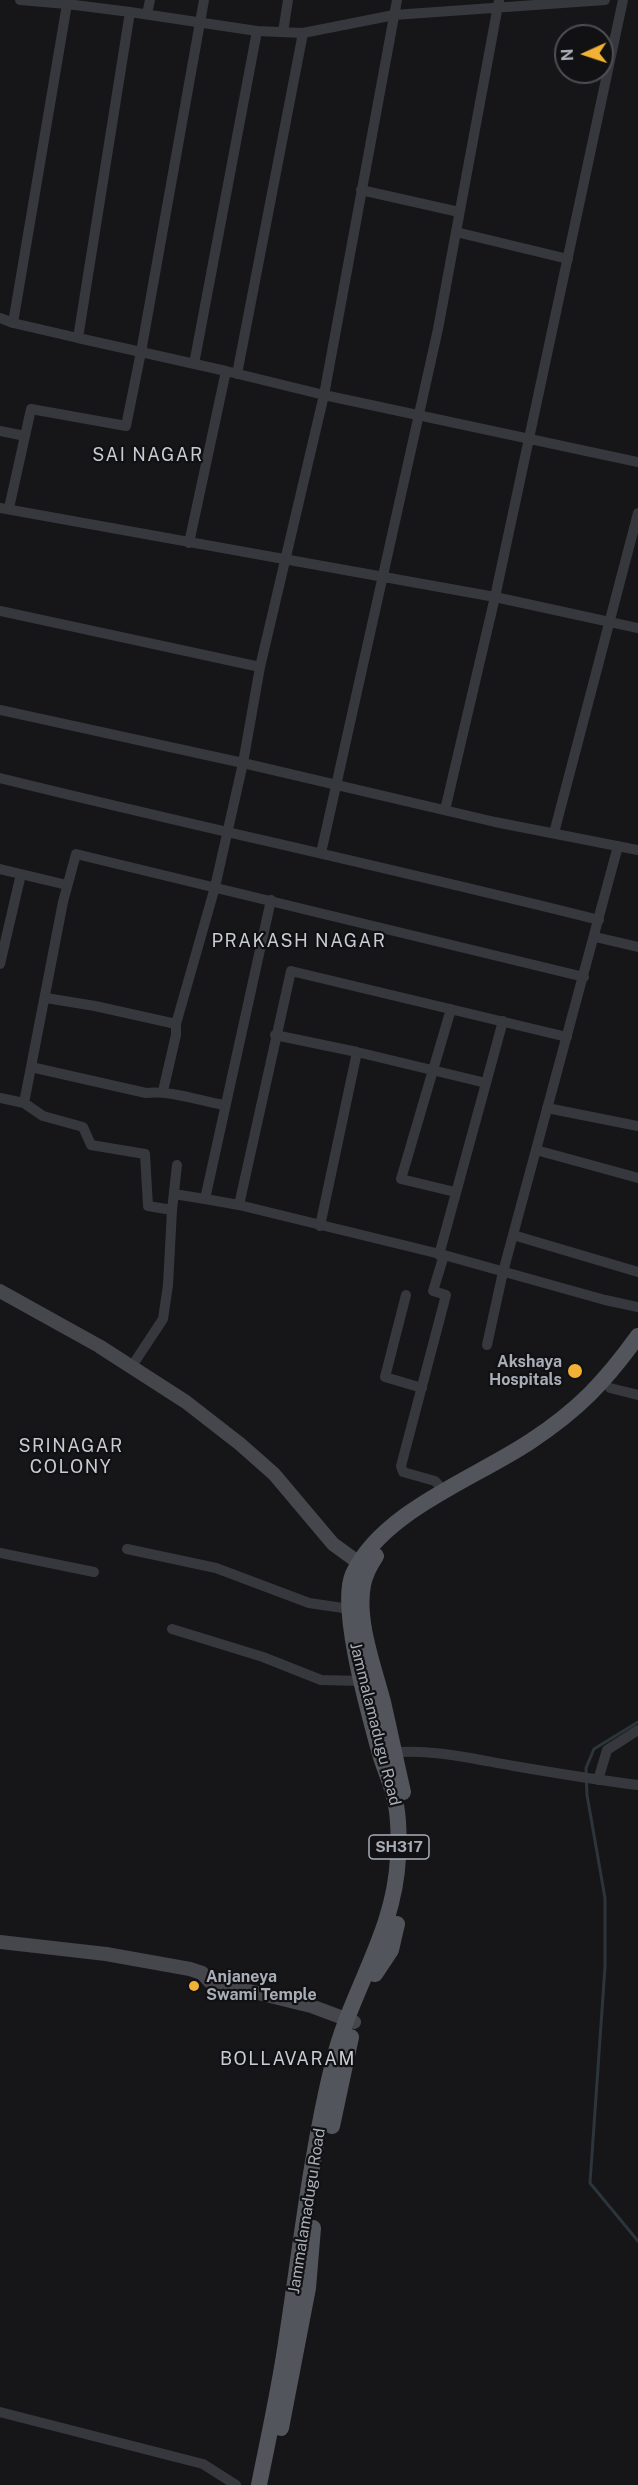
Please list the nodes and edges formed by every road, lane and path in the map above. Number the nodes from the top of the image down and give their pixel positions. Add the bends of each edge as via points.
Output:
1 (20, 0) edge
2 (150, 0) edge
3 (204, 0) edge
4 (288, 0) edge
5 (397, 0) edge
6 (605, 0) edge
7 (623, 0) edge
8 (67, 4) junction
9 (498, 5) edge
10 (130, 12) junction
11 (147, 14) junction
12 (394, 15) junction
13 (200, 21) junction
14 (257, 31) junction
15 (283, 32) junction
16 (303, 33) junction
17 (361, 190) junction
18 (459, 212) junction
19 (456, 232) junction
20 (568, 259) junction
21 (0, 318) edge
22 (13, 323) junction
23 (78, 338) junction
24 (141, 352) junction
25 (194, 364) junction
26 (231, 372) junction
27 (324, 395) junction
28 (420, 416) junction
29 (0, 431) edge
30 (25, 436) junction
31 (529, 439) junction
32 (638, 462) edge
33 (5, 508) edge
34 (638, 513) edge
35 (189, 543) junction
36 (286, 560) junction
37 (381, 578) junction
38 (495, 597) junction
39 (0, 611) edge
40 (609, 622) junction
41 (638, 628) edge
42 (260, 668) junction
43 (0, 710) edge
44 (243, 763) junction
45 (0, 778) edge
46 (336, 784) junction
47 (445, 810) junction
48 (227, 832) junction
49 (554, 833) junction
50 (618, 846) junction
51 (638, 850) edge
52 (321, 853) junction
53 (0, 868) edge
54 (21, 874) junction
55 (67, 885) junction
56 (215, 887) junction
57 (271, 900) junction
58 (600, 920) junction
59 (595, 937) junction
60 (638, 947) edge
61 (0, 964) edge
62 (584, 977) junction
63 (46, 998) junction
64 (451, 1009) junction
65 (503, 1021) junction
66 (176, 1024) junction
67 (275, 1035) junction
68 (567, 1036) junction
69 (357, 1052) junction
70 (31, 1067) junction
71 (434, 1070) junction
72 (486, 1083) junction
73 (163, 1091) junction
74 (0, 1098) edge
75 (24, 1103) junction
76 (224, 1105) junction
77 (548, 1108) junction
78 (638, 1126) edge
79 (536, 1150) junction
80 (177, 1165) dead end
81 (638, 1178) edge
82 (454, 1192) junction
83 (174, 1194) junction
84 (205, 1199) junction
85 (239, 1205) junction
86 (172, 1210) junction
87 (320, 1226) junction
88 (513, 1235) junction
89 (441, 1255) junction
90 (503, 1272) junction
91 (638, 1272) edge
92 (0, 1292) edge
93 (406, 1295) dead end
94 (638, 1307) edge
95 (638, 1336) edge
96 (487, 1345) dead end
97 (638, 1350) edge
98 (132, 1366) junction
99 (422, 1388) junction
100 (610, 1388) junction
101 (638, 1395) edge
102 (445, 1492) junction
103 (127, 1549) dead end
104 (0, 1553) edge
105 (364, 1566) junction
106 (94, 1572) dead end
107 (350, 1609) junction
108 (172, 1629) dead end
109 (364, 1661) junction
110 (363, 1681) junction
111 (638, 1730) edge
112 (387, 1753) junction
113 (590, 1779) junction
114 (638, 1785) edge
115 (0, 1942) edge
116 (350, 2021) junction
117 (298, 2307) junction
118 (0, 2412) edge
119 (236, 2485) edge
120 (259, 2485) edge
121 (269, 2485) edge

1 - 8 street
2 - 11 street
3 - 13 street
4 - 15 street
5 - 12 street
6 - 9 street
7 - 20 street
8 - 10 street
8 - 22 street
9 - 12 street
9 - 18 street
10 - 11 street
10 - 23 street
11 - 13 street
12 - 16 street
12 - 17 street
13 - 14 street
13 - 24 street
14 - 15 street
14 - 25 street
15 - 16 street
16 - 26 street
17 - 18 street
17 - 27 street
18 - 19 street
19 - 20 street
19 - 28 street
20 - 31 street
21 - 22 street
22 - 23 street
23 - 24 street
24 - 25 street
24 - 30 street via 126,426 31,409
25 - 26 street
26 - 27 street
26 - 35 street
27 - 28 street
27 - 36 street
28 - 31 street
28 - 37 street
29 - 30 street
30 - 33 street
31 - 32 street
31 - 38 street
33 - 35 street
34 - 40 street
35 - 36 street
36 - 37 street
36 - 42 street
37 - 38 street
37 - 46 street
38 - 40 street
38 - 47 street
39 - 42 street
40 - 41 street
40 - 49 street
42 - 44 street
43 - 44 street
44 - 46 street
44 - 48 street
45 - 48 street
46 - 47 street
46 - 52 street
47 - 49 street
48 - 52 street
48 - 56 street
49 - 50 street
50 - 51 street
50 - 58 street
52 - 58 street
53 - 54 street
54 - 55 street
54 - 61 street
55 - 56 street via 76,854
55 - 63 street
56 - 57 street
56 - 66 street
57 - 62 street
57 - 76 street
58 - 59 street
59 - 60 street
59 - 62 street
62 - 68 street
63 - 66 street
63 - 70 street
64 - 65 street
64 - 67 street via 291,971
64 - 71 street
65 - 68 street
65 - 72 street
66 - 73 street
67 - 69 street
67 - 85 street
68 - 77 street
69 - 71 street
69 - 87 street
70 - 73 street via 146,1093
70 - 75 street
71 - 72 street
71 - 82 street via 401,1179
72 - 82 street
73 - 76 street
74 - 75 street
75 - 86 street via 43,1116 83,1127 91,1145 145,1154 148,1206
76 - 84 street
77 - 78 street
77 - 79 street
79 - 81 street
79 - 88 street
80 - 83 street
82 - 89 street
83 - 84 street
83 - 86 street
84 - 85 street
85 - 87 street
86 - 98 street via 163,1319
87 - 89 street
88 - 90 street
88 - 91 street
89 - 90 street
89 - 99 street via 433,1291 446,1295
90 - 94 street
90 - 96 street
92 - 98 main road
93 - 99 street via 385,1377
95 - 102 main road, Jammalamadugu Road via 612,1373 573,1411
97 - 100 main road
98 - 105 main road via 240,1444 273,1474 333,1544
99 - 102 street via 402,1471 435,1481
100 - 101 street
100 - 105 main road via 578,1420 543,1445 413,1520
102 - 105 main road, Jammalamadugu Road via 407,1513 373,1546
103 - 107 street via 216,1568 309,1602
104 - 106 street
105 - 107 main road, Jammalamadugu Road via 352,1576
105 - 109 main road
107 - 109 main road, Jammalamadugu Road
108 - 110 street via 321,1680
109 - 110 main road, Jammalamadugu Road
109 - 112 main road
110 - 112 main road, Jammalamadugu Road
111 - 113 street via 607,1750
112 - 113 street via 439,1754
112 - 116 main road via 407,1812 400,1885 391,1950 364,1987
113 - 114 street
115 - 116 main road via 106,1954 190,1969 219,1987 311,2006
116 - 117 main road via 327,2120
117 - 120 main road, Jammalamadugu Road
117 - 121 main road
118 - 119 street via 203,2464

